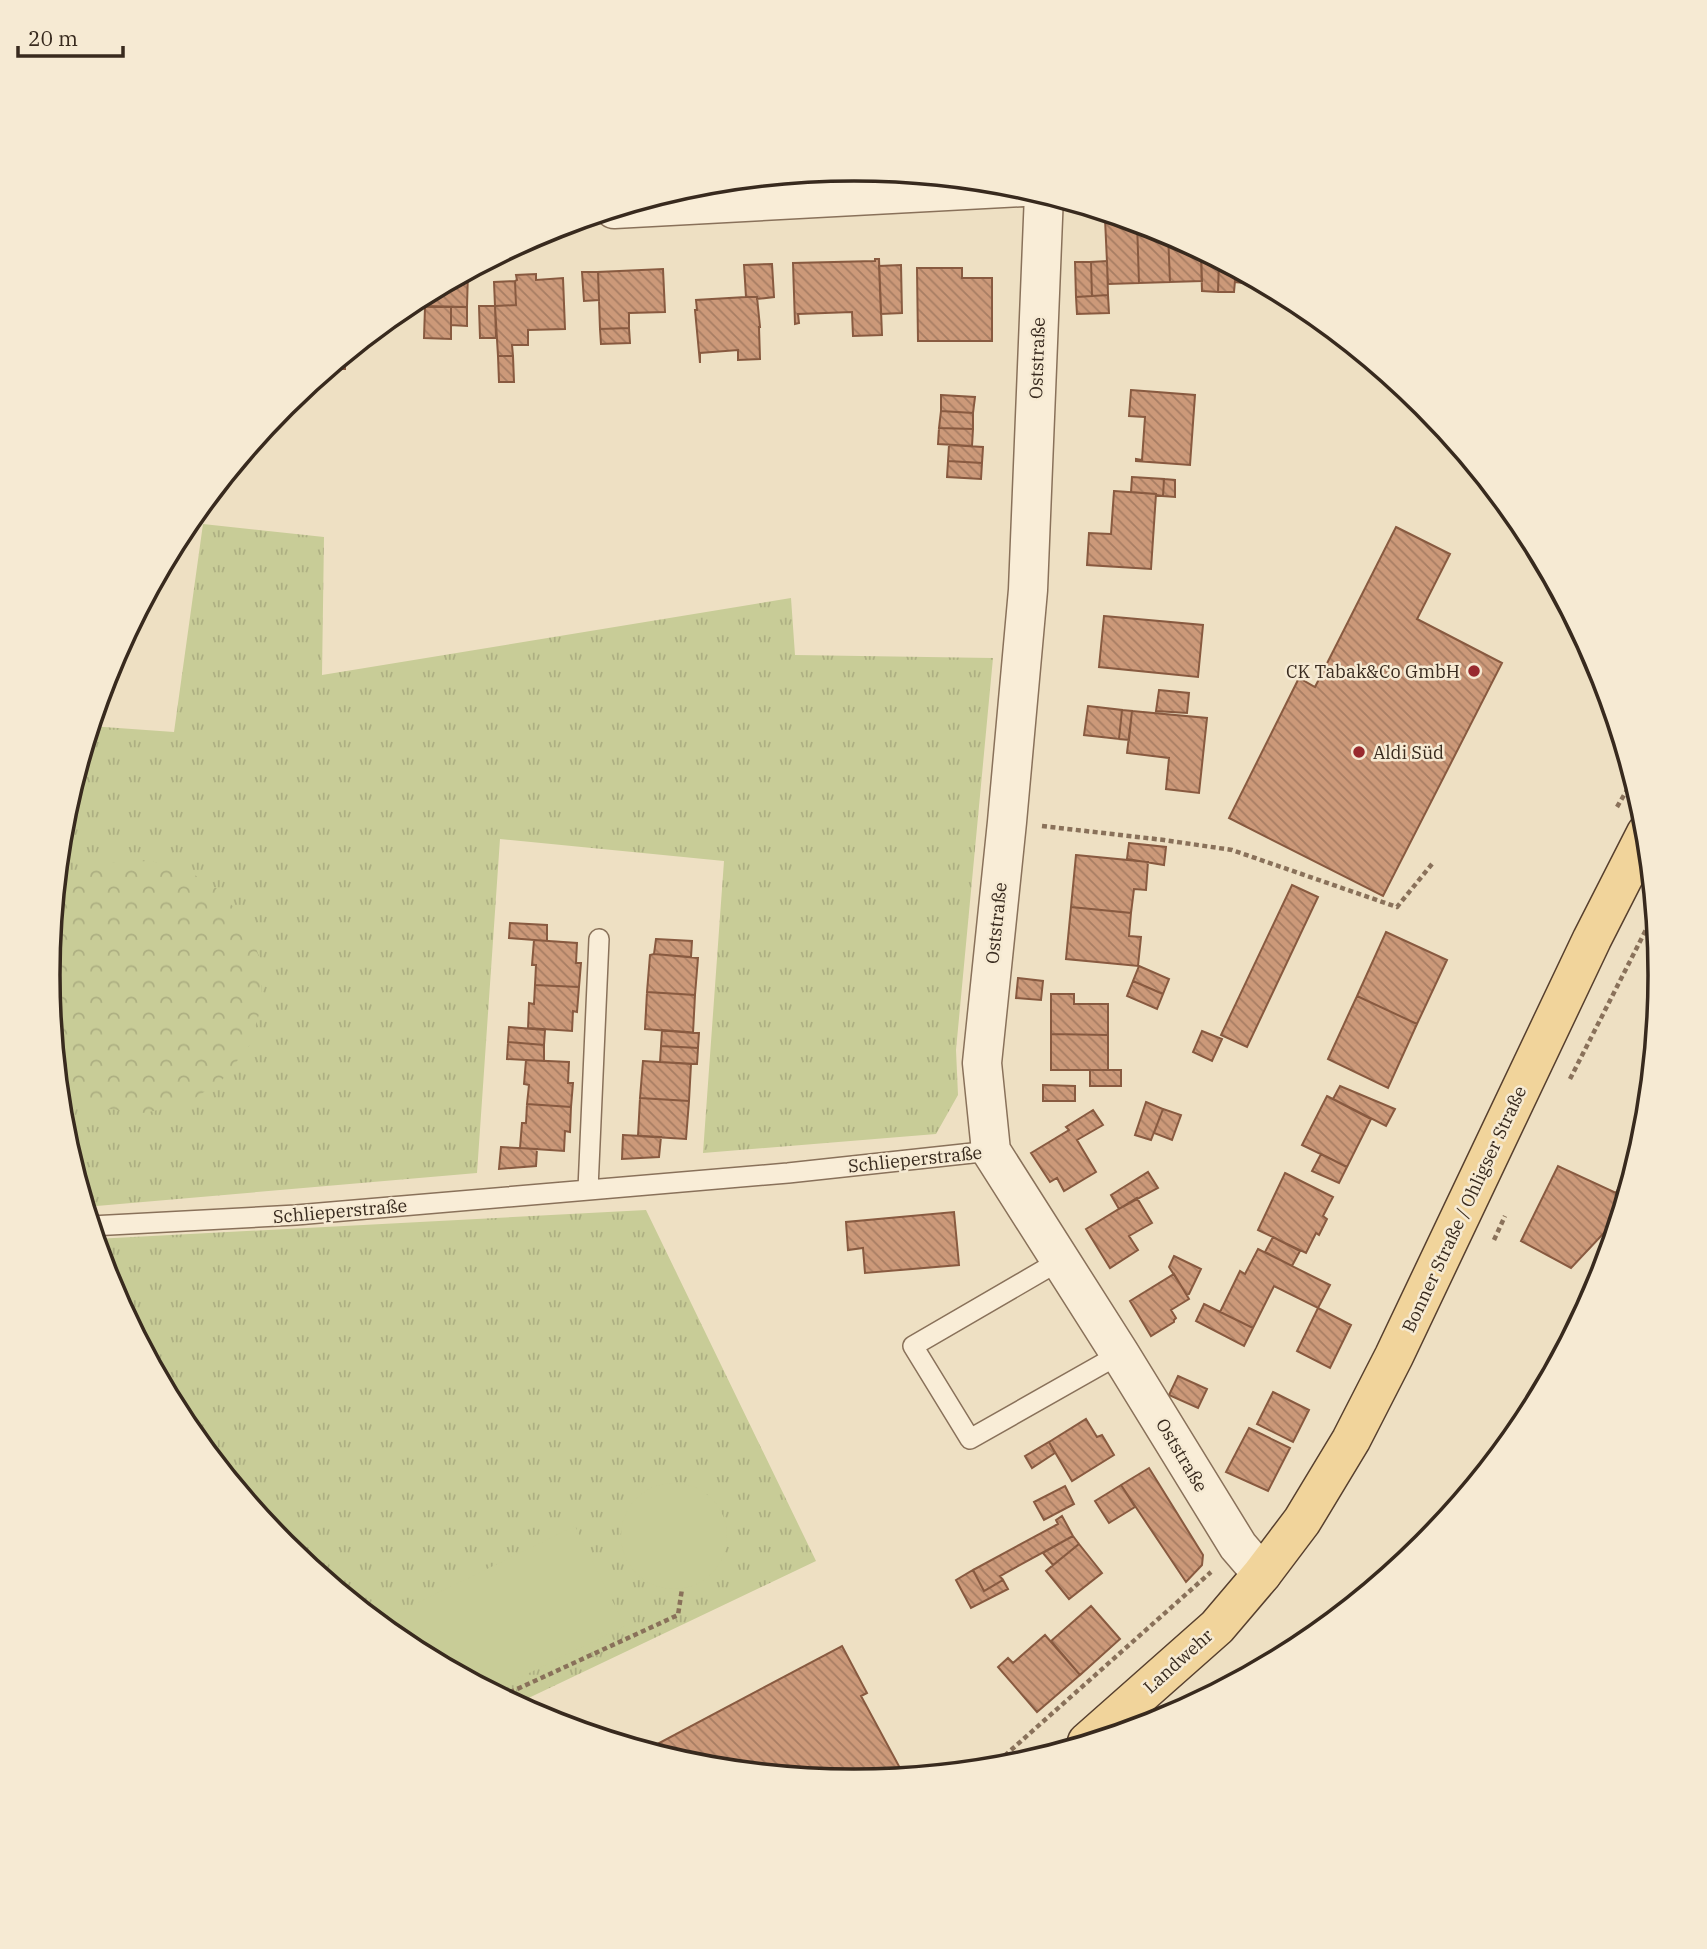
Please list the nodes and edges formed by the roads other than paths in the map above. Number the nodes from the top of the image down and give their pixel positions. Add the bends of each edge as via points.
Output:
1 (972, 190) edge
2 (1044, 204) edge
3 (653, 207) edge
4 (1637, 850) edge
5 (599, 939) dead end
6 (991, 1151) junction
7 (588, 1189) junction
8 (101, 1225) edge
9 (1061, 1260) junction
10 (1121, 1354) junction
11 (1250, 1560) junction
12 (1103, 1728) edge

1 - 3 street
2 - 6 street, Oststraße via 1028,590 982,1063
4 - 11 main road, Bonner Straße / Ohligser Straße via 1351,1440 1302,1521
5 - 7 lane
6 - 7 lane, Schlieperstraße
6 - 9 street, Oststraße
7 - 8 lane, Schlieperstraße via 296,1215
9 - 10 street, Oststraße
9 - 10 lane via 913,1346 970,1439
10 - 11 street, Oststraße
11 - 12 main road, Landwehr via 1217,1627

